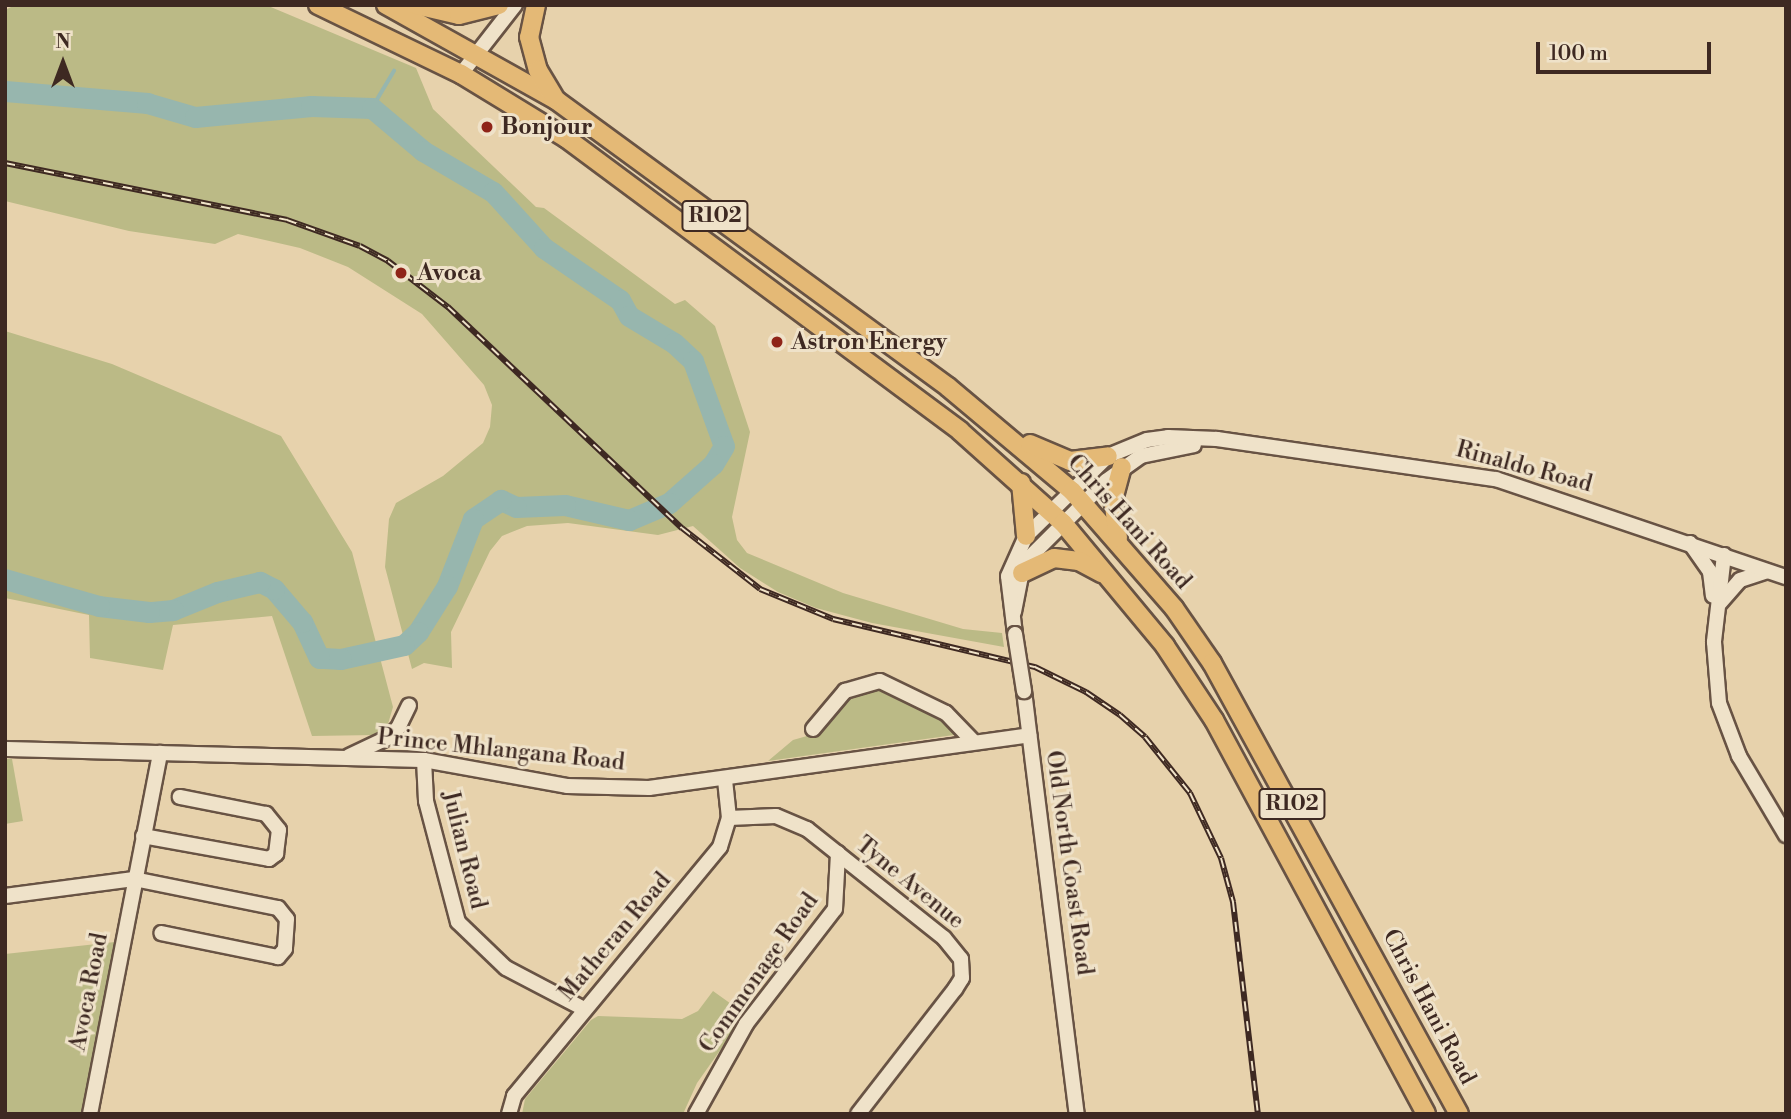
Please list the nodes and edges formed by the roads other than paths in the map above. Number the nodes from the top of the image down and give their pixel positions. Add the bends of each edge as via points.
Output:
1 (318, 5) edge
2 (386, 5) edge
3 (416, 5) edge
4 (499, 5) edge
5 (515, 5) edge
6 (536, 5) edge
7 (477, 53) junction
8 (461, 74) junction
9 (556, 100) junction
10 (999, 428) junction
11 (1115, 461) junction
12 (1021, 483) junction
13 (1078, 497) junction
14 (1057, 517) junction
15 (1026, 536) junction
16 (1119, 543) junction
17 (1690, 543) junction
18 (1724, 555) junction
19 (1769, 571) junction
20 (1022, 573) junction
21 (1786, 577) edge
22 (1113, 580) junction
23 (1717, 607) junction
24 (1013, 618) junction
25 (1715, 625) junction
26 (408, 705) dead end
27 (813, 729) dead end
28 (1029, 735) junction
29 (974, 742) junction
30 (5, 749) edge
31 (160, 753) junction
32 (347, 757) junction
33 (424, 760) junction
34 (724, 779) junction
35 (180, 797) dead end
36 (729, 818) junction
37 (1786, 835) edge
38 (142, 836) junction
39 (838, 853) junction
40 (134, 879) junction
41 (5, 896) edge
42 (160, 933) dead end
43 (584, 1009) junction
44 (90, 1114) edge
45 (509, 1114) edge
46 (696, 1114) edge
47 (858, 1114) edge
48 (1077, 1114) edge
49 (1426, 1114) edge
50 (1459, 1114) edge

1 - 8 main road, R102
2 - 7 main road, R102
3 - 4 main road via 459,15
5 - 7 street
6 - 9 main road via 529,37 538,70
7 - 8 street
7 - 9 main road, Chris Hani Road / R102
8 - 12 main road, R102 via 544,122 624,178 928,407
9 - 10 main road, Chris Hani Road / R102
10 - 11 main road via 1057,458
10 - 13 main road, Chris Hani Road / R102
11 - 13 street, Rinaldo Road
11 - 16 main road via 1113,500
11 - 17 street, Rinaldo Road via 1166,449 1241,444 1496,479
12 - 14 main road, R102
12 - 15 main road
13 - 14 street, Rinaldo Road
13 - 16 main road, Chris Hani Road / R102
14 - 15 street, Old North Coast Road
14 - 20 street, Old North Coast Road
14 - 22 main road, R102
15 - 24 street, Old North Coast Road via 1008,576
16 - 50 main road, Chris Hani Road / R102 via 1174,608 1245,717
17 - 18 street, Rinaldo Road
17 - 25 street via 1710,572
18 - 19 street, Rinaldo Road
18 - 23 street
19 - 21 street, Rinaldo Road
19 - 23 street via 1740,580
20 - 22 main road via 1039,562 1068,558
20 - 24 street, Old North Coast Road
22 - 49 main road, R102 via 1165,646 1213,720
23 - 25 street
24 - 28 street, Old North Coast Road, bridge
25 - 37 street via 1715,683 1725,724
26 - 32 street via 398,728 387,738
27 - 29 street via 845,691 880,681 946,713
28 - 29 street, Prince Mhlangana Road
28 - 48 street, Old North Coast Road
29 - 34 street, Prince Mhlangana Road
30 - 31 street, Prince Mhlangana Road
31 - 32 street, Prince Mhlangana Road
31 - 38 street, Avoca Road
32 - 33 street, Prince Mhlangana Road
33 - 34 street, Prince Mhlangana Road via 567,786 649,788
33 - 43 street, Julian Road via 426,802 458,922 506,968
34 - 36 street, Matheran Road
35 - 38 street via 266,814 279,830 276,855 269,859
36 - 39 street, Tyne Avenue via 789,819
36 - 43 street, Matheran Road via 720,847
38 - 40 street, Avoca Road
39 - 46 street, Commonage Road via 835,909 746,1024
39 - 47 street, Tyne Avenue via 944,938 957,950 964,967 955,989
40 - 41 street
40 - 42 street via 278,908 287,919 285,949 278,957
40 - 44 street, Avoca Road
43 - 45 street, Matheran Road via 514,1096

